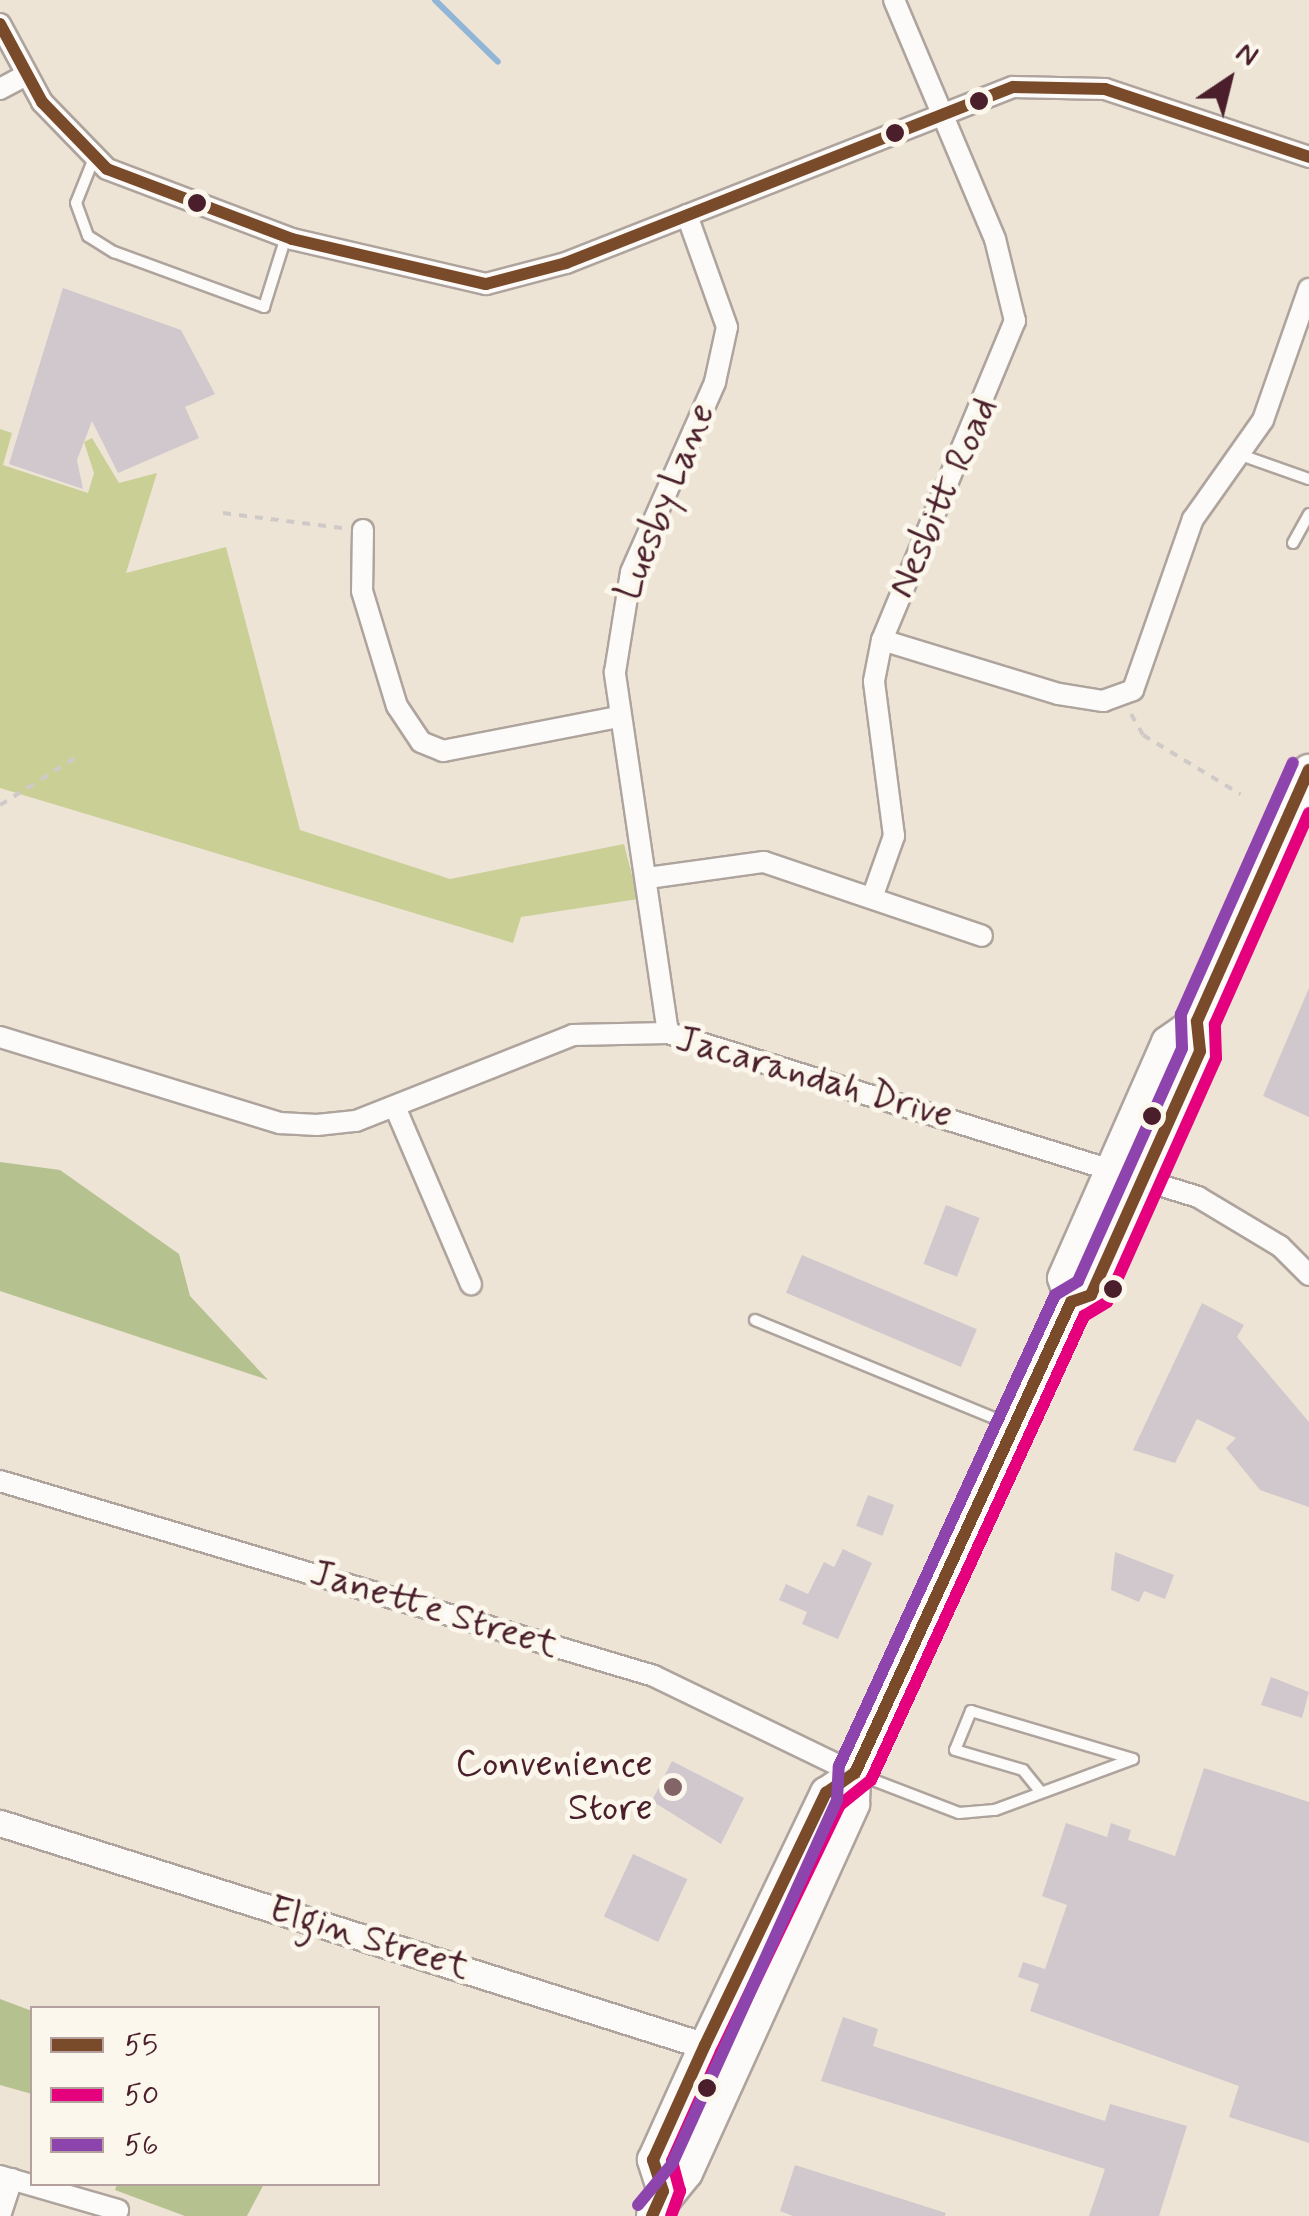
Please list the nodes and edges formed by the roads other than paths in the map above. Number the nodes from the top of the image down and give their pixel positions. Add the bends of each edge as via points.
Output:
1 (894, 0) edge
2 (0, 24) edge
3 (26, 74) junction
4 (0, 89) edge
5 (940, 108) junction
6 (94, 158) junction
7 (1309, 158) edge
8 (687, 215) junction
9 (286, 237) junction
10 (1309, 289) edge
11 (1237, 454) junction
12 (1309, 480) edge
13 (1309, 514) edge
14 (363, 530) road end
15 (1293, 543) dead end
16 (882, 640) junction
17 (618, 717) junction
18 (1309, 770) edge
19 (648, 878) junction
20 (872, 895) junction
21 (982, 936) dead end
22 (1197, 1021) junction
23 (668, 1033) junction
24 (0, 1037) edge
25 (395, 1107) junction
26 (1110, 1169) junction
27 (1143, 1178) junction
28 (1309, 1275) edge
29 (471, 1284) dead end
30 (1071, 1302) junction
31 (755, 1320) dead end
32 (1013, 1426) junction
33 (0, 1481) edge
34 (855, 1773) junction
35 (1040, 1792) junction
36 (0, 1823) edge
37 (705, 2045) junction
38 (738, 2056) junction
39 (6, 2178) edge
40 (34, 2186) edge
41 (657, 2204) edge
42 (118, 2210) dead end
43 (0, 2216) edge

1 - 5 street, Nesbitt Road
2 - 3 street
3 - 4 street
3 - 6 street
5 - 7 street via 1042,82 1105,89
5 - 8 street
5 - 16 street, Nesbitt Road via 996,239 1015,321
6 - 9 street via 154,192
6 - 9 lane via 76,202 88,236 114,252 264,306
8 - 9 street via 486,284
8 - 17 street, Luesby Lane via 727,327 715,382 631,572 617,630
10 - 11 street via 1264,420
11 - 12 lane
11 - 16 street via 1194,519 1133,690 1121,696 1058,694
13 - 15 lane
14 - 17 street via 362,592 397,706 421,742 443,751
16 - 20 street, Nesbitt Road via 874,681 894,836
17 - 19 street, Luesby Lane
18 - 22 main road
19 - 20 street via 764,862
19 - 23 street, Luesby Lane
20 - 21 street
22 - 26 main road via 1167,1042
22 - 27 main road via 1200,1051
23 - 25 street, Jacarandah Drive via 573,1035
23 - 26 street, Jacarandah Drive
24 - 25 street, Jacarandah Drive via 280,1123 356,1122
25 - 29 street
26 - 27 street, Jacarandah Drive
26 - 30 main road via 1063,1278
27 - 28 street, Jacarandah Drive via 1236,1218
27 - 30 main road via 1090,1294
30 - 32 main road
31 - 32 lane
32 - 34 main road
33 - 34 street, Janette Street via 654,1676
34 - 35 lane via 959,1813
34 - 37 main road via 826,1793
34 - 38 main road via 854,1804
35 - 35 lane via 1130,1762 1131,1754 971,1712 954,1750 1023,1770
36 - 37 street, Elgin Street
37 - 38 street, Elgin Street
37 - 41 main road via 653,2160
38 - 41 main road via 687,2173
39 - 43 street
40 - 42 street

